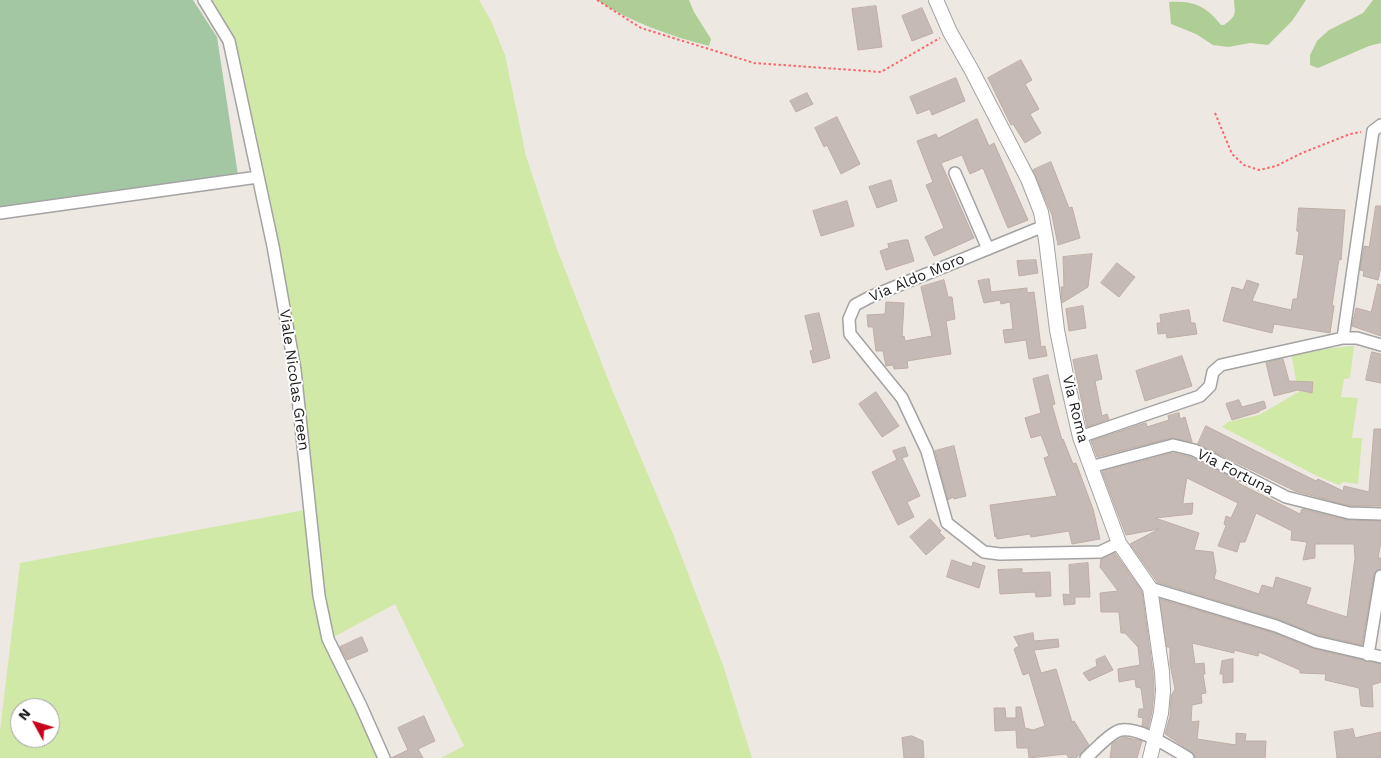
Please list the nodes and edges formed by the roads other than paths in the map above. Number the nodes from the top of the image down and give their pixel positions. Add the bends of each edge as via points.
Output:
1 (204, 0) edge
2 (936, 0) edge
3 (1377, 128) edge
4 (955, 172) dead end
5 (258, 178) junction
6 (0, 212) edge
7 (1044, 226) junction
8 (988, 249) junction
9 (1342, 338) junction
10 (1381, 345) edge
11 (1080, 437) junction
12 (1090, 467) junction
13 (1381, 514) edge
14 (1119, 543) junction
15 (1381, 576) edge
16 (1150, 588) junction
17 (1368, 655) junction
18 (1381, 657) edge
19 (1156, 739) junction
20 (384, 758) edge
21 (1086, 758) edge
22 (1150, 758) edge
23 (1188, 758) edge

1 - 5 street, Viale Nicolas Green via 229,41
2 - 7 street, Via Roma via 1028,180
3 - 9 street
4 - 8 street
5 - 6 street
5 - 20 street, Viale Nicolas Green via 295,370 319,596 328,639
7 - 8 street, Via Aldo Moro
7 - 11 street, Via Roma via 1057,330
8 - 14 street, Via Aldo Moro via 855,305 850,319 850,334 902,398 927,451 947,523 962,536 984,552 1000,554 1100,552
9 - 10 street via 1357,338
9 - 11 street via 1221,365 1213,372 1210,386 1200,396
11 - 12 street, Via Roma
12 - 13 street, Via Fortuna via 1173,445 1194,450 1286,497 1349,513
12 - 14 street, Via Roma
14 - 16 street, Via Roma
15 - 17 street
16 - 17 street via 1267,623 1316,642
16 - 19 street via 1163,691
17 - 18 street
19 - 21 street via 1126,728 1116,731
19 - 22 street
19 - 23 street

